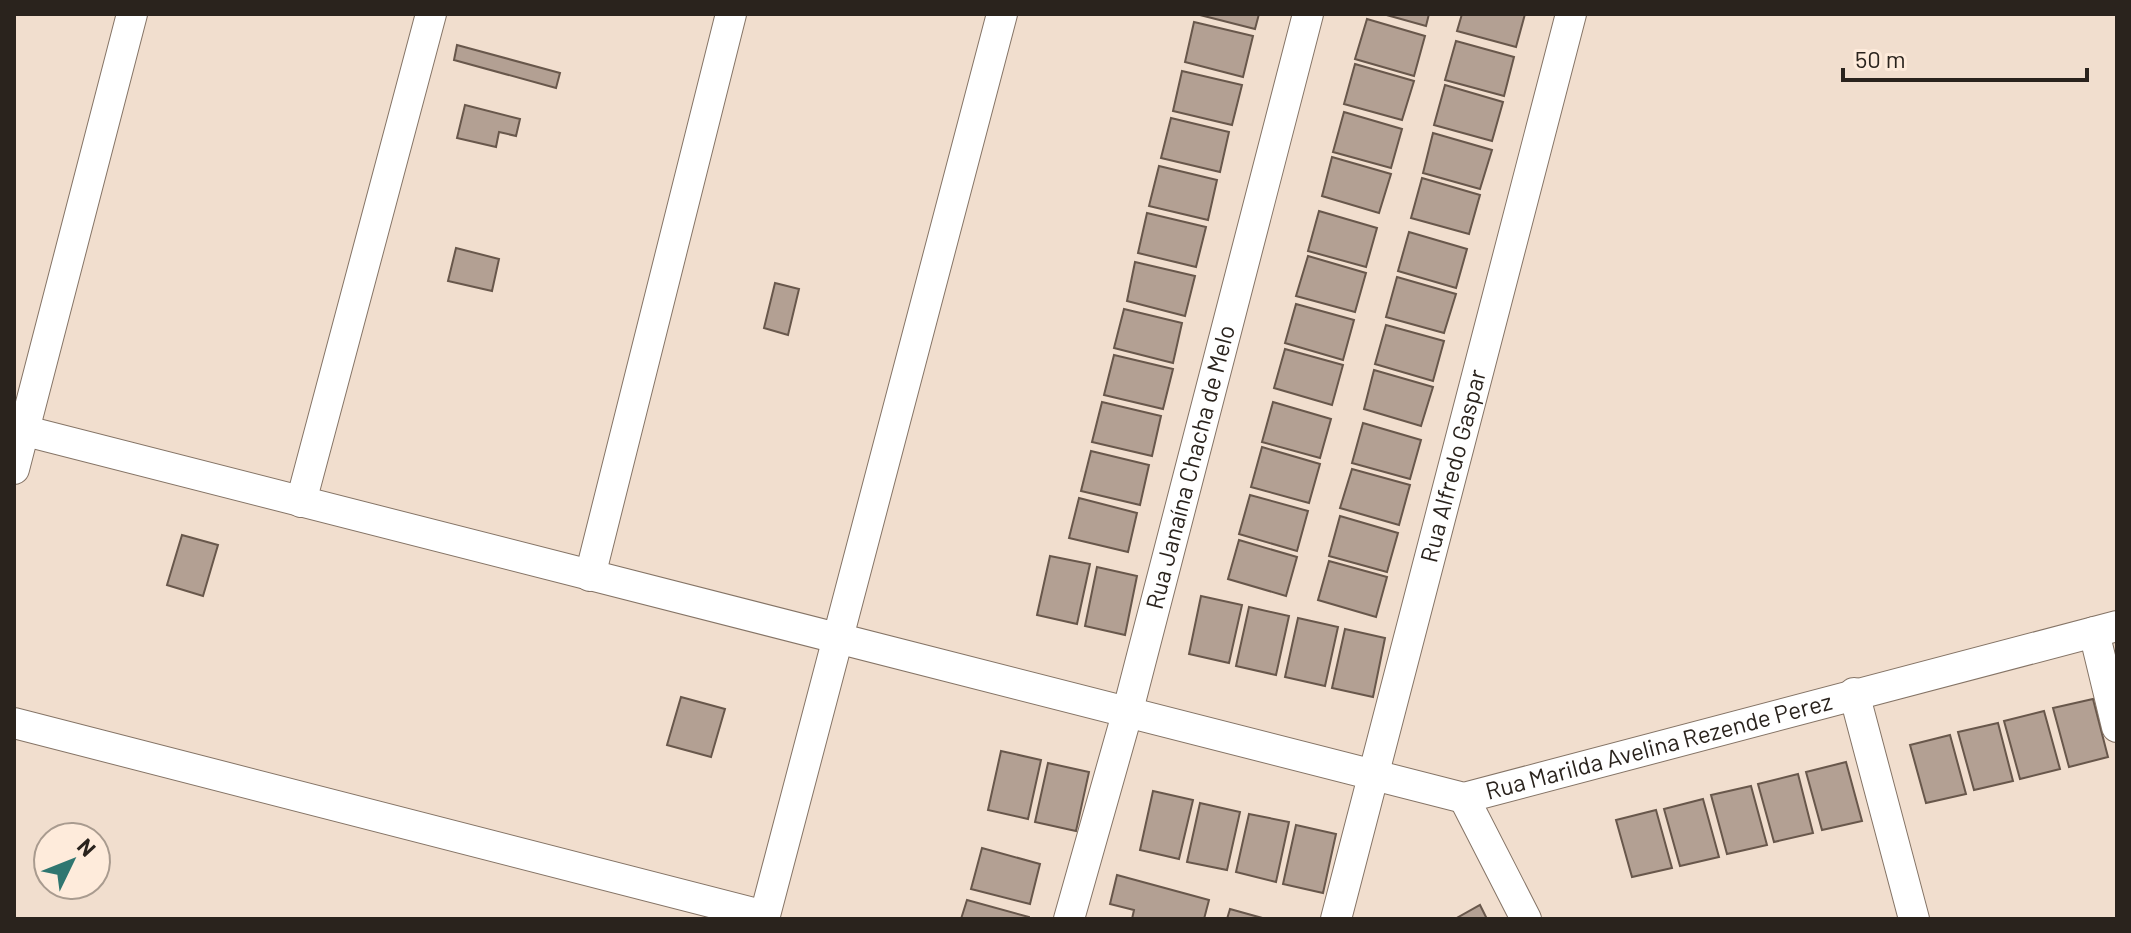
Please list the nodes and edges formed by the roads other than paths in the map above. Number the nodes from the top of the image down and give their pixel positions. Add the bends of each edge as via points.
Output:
1 (132, 14) edge
2 (431, 14) edge
3 (731, 14) edge
4 (1002, 14) edge
5 (1308, 14) edge
6 (1571, 14) edge
7 (19, 429) edge
8 (14, 469) edge
9 (301, 502) junction
10 (590, 576) junction
11 (2105, 629) edge
12 (837, 640) junction
13 (1854, 693) junction
14 (1127, 714) junction
15 (14, 723) edge
16 (2117, 727) edge
17 (1372, 776) junction
18 (1464, 798) junction
19 (764, 918) edge
20 (1069, 919) edge
21 (1336, 919) edge
22 (1526, 919) edge
23 (1914, 919) edge

1 - 7 street
2 - 9 street
3 - 10 street
4 - 12 street
5 - 14 street, Rua Janaína Chacha de Melo
6 - 17 street, Rua Alfredo Gaspar
7 - 8 street
7 - 9 street, Rua Marilda Avelina Rezende Perez
9 - 10 street, Rua Marilda Avelina Rezende Perez
10 - 12 street, Rua Marilda Avelina Rezende Perez
11 - 13 street, Rua Marilda Avelina Rezende Perez
11 - 16 street
12 - 14 street, Rua Marilda Avelina Rezende Perez
12 - 19 street
13 - 18 street, Rua Marilda Avelina Rezende Perez
13 - 23 street
14 - 17 street, Rua Marilda Avelina Rezende Perez
14 - 20 street, Rua Janaína Chacha de Melo
15 - 19 street
17 - 18 street, Rua Marilda Avelina Rezende Perez
17 - 21 street, Rua Alfredo Gaspar
18 - 22 street

